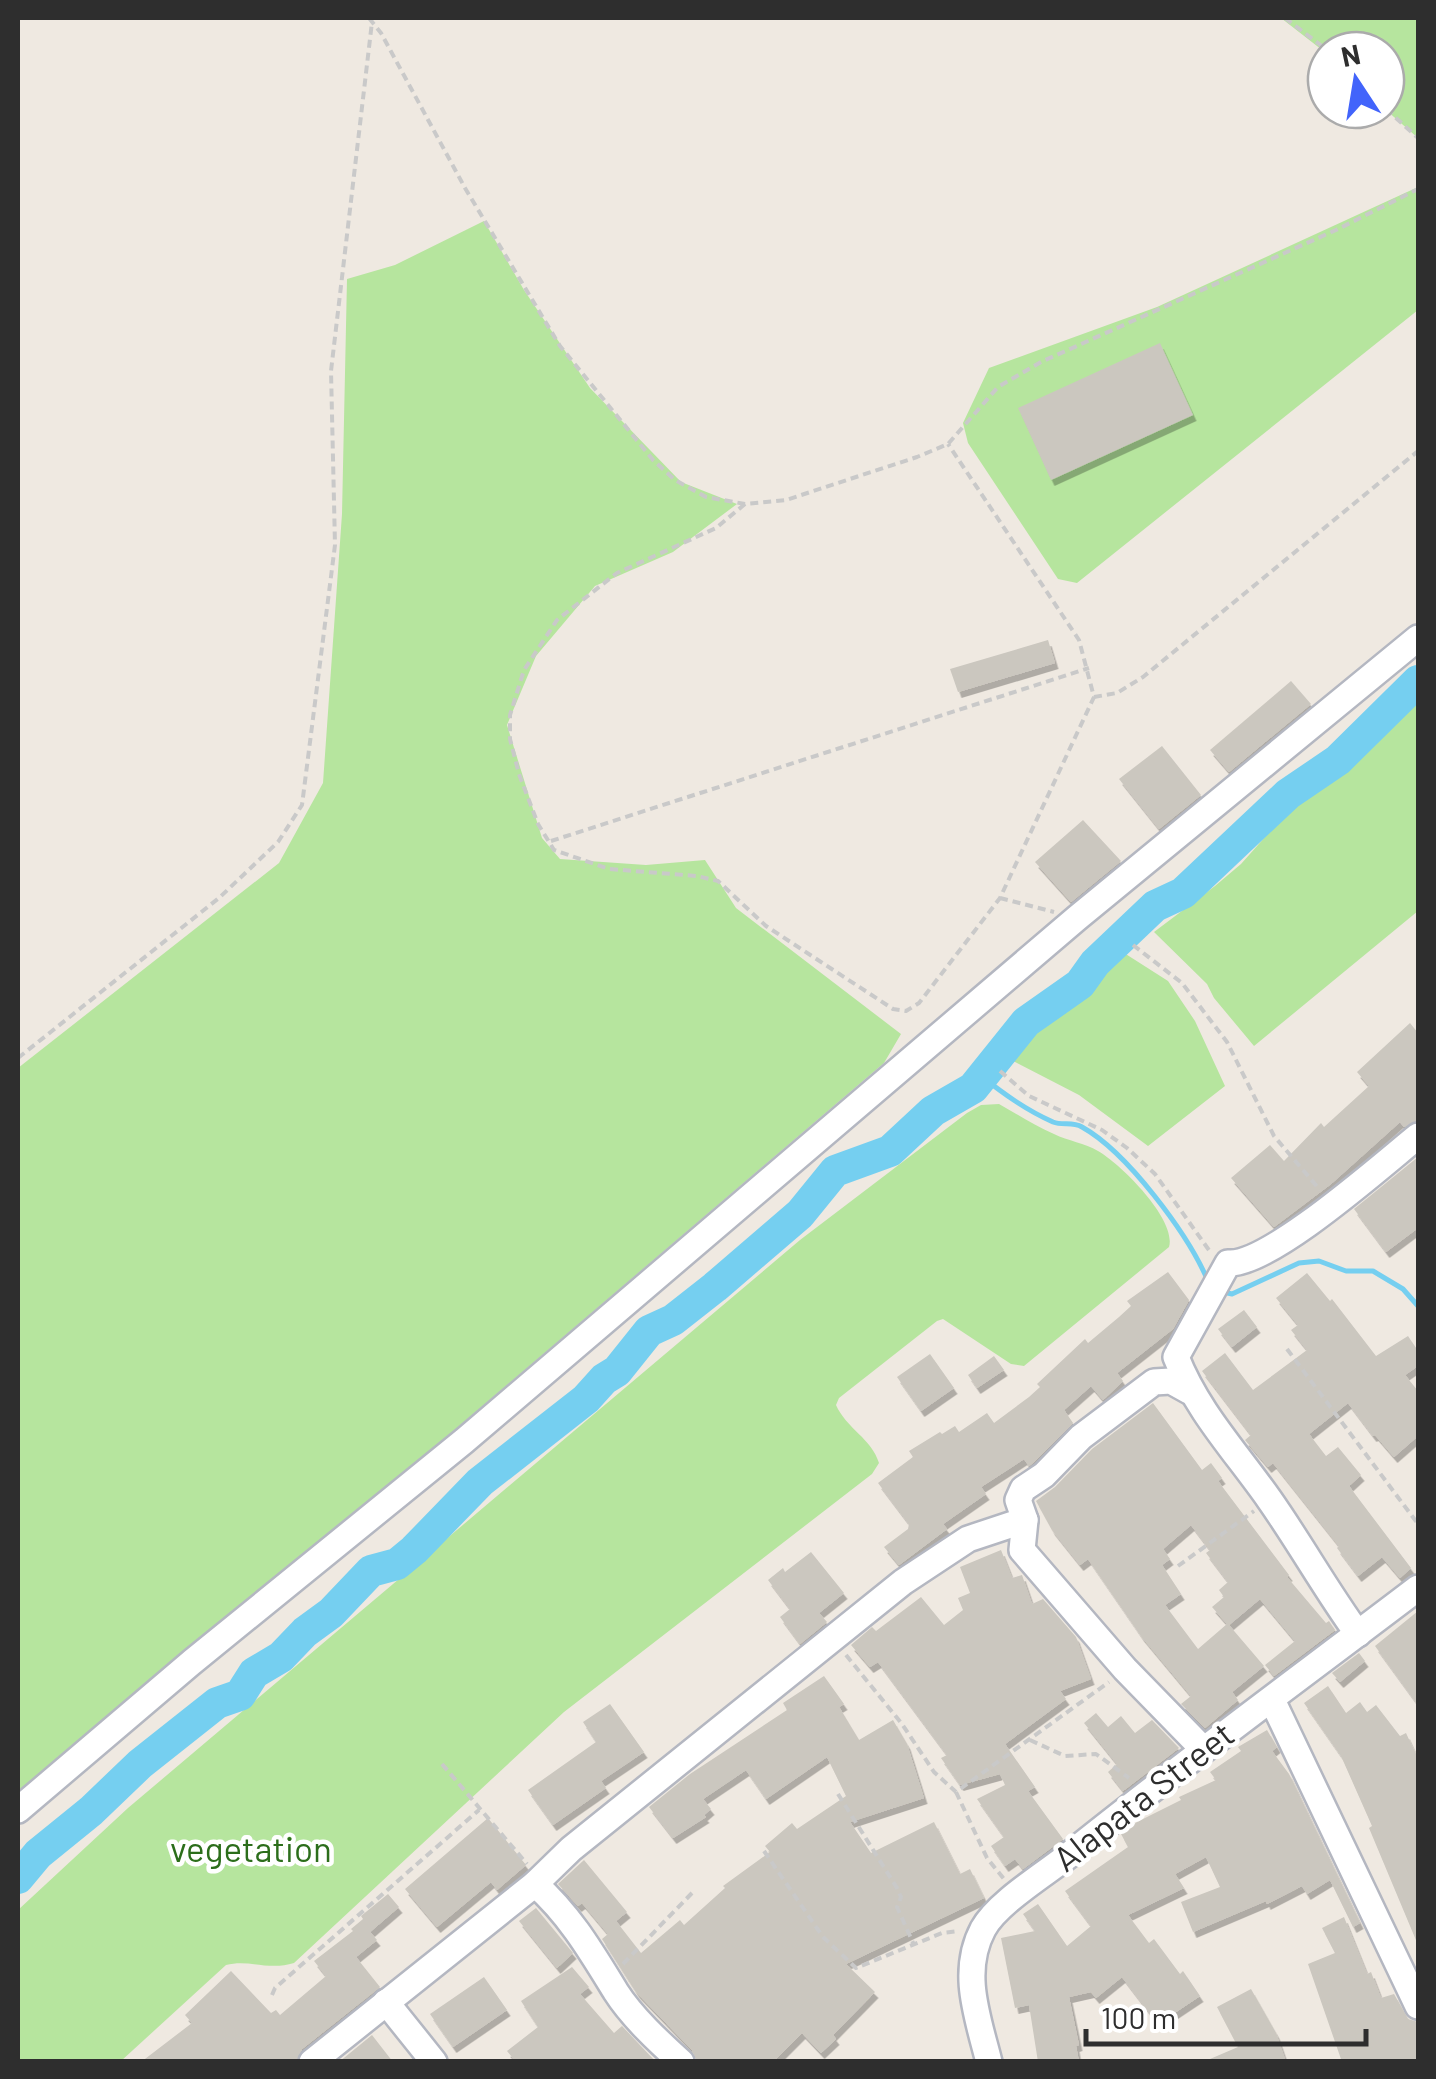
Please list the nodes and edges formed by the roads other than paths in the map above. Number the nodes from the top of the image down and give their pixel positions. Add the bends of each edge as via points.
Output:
1 (1418, 638) edge
2 (1418, 1136) edge
3 (1190, 1391) junction
4 (1024, 1520) junction
5 (1418, 1588) edge
6 (1358, 1634) junction
7 (1272, 1700) junction
8 (1203, 1750) junction
9 (18, 1810) edge
10 (538, 1882) junction
11 (386, 2002) junction
12 (1418, 2006) edge
13 (312, 2062) edge
14 (434, 2062) edge
15 (681, 2062) edge
16 (989, 2062) edge

1 - 9 street
2 - 3 street via 1248,1262 1228,1263 1176,1357
3 - 4 street via 1171,1380 1154,1382 1081,1437 1023,1489 1018,1500
3 - 6 street
4 - 8 street via 1022,1550
4 - 10 street via 968,1539 904,1582
5 - 6 street, Alapata Street
6 - 7 street, Alapata Street
7 - 8 street, Alapata Street
7 - 12 street
8 - 16 street, Alapata Street via 984,1928 970,1970
10 - 11 street
10 - 15 street via 618,1994
11 - 13 street
11 - 14 street

